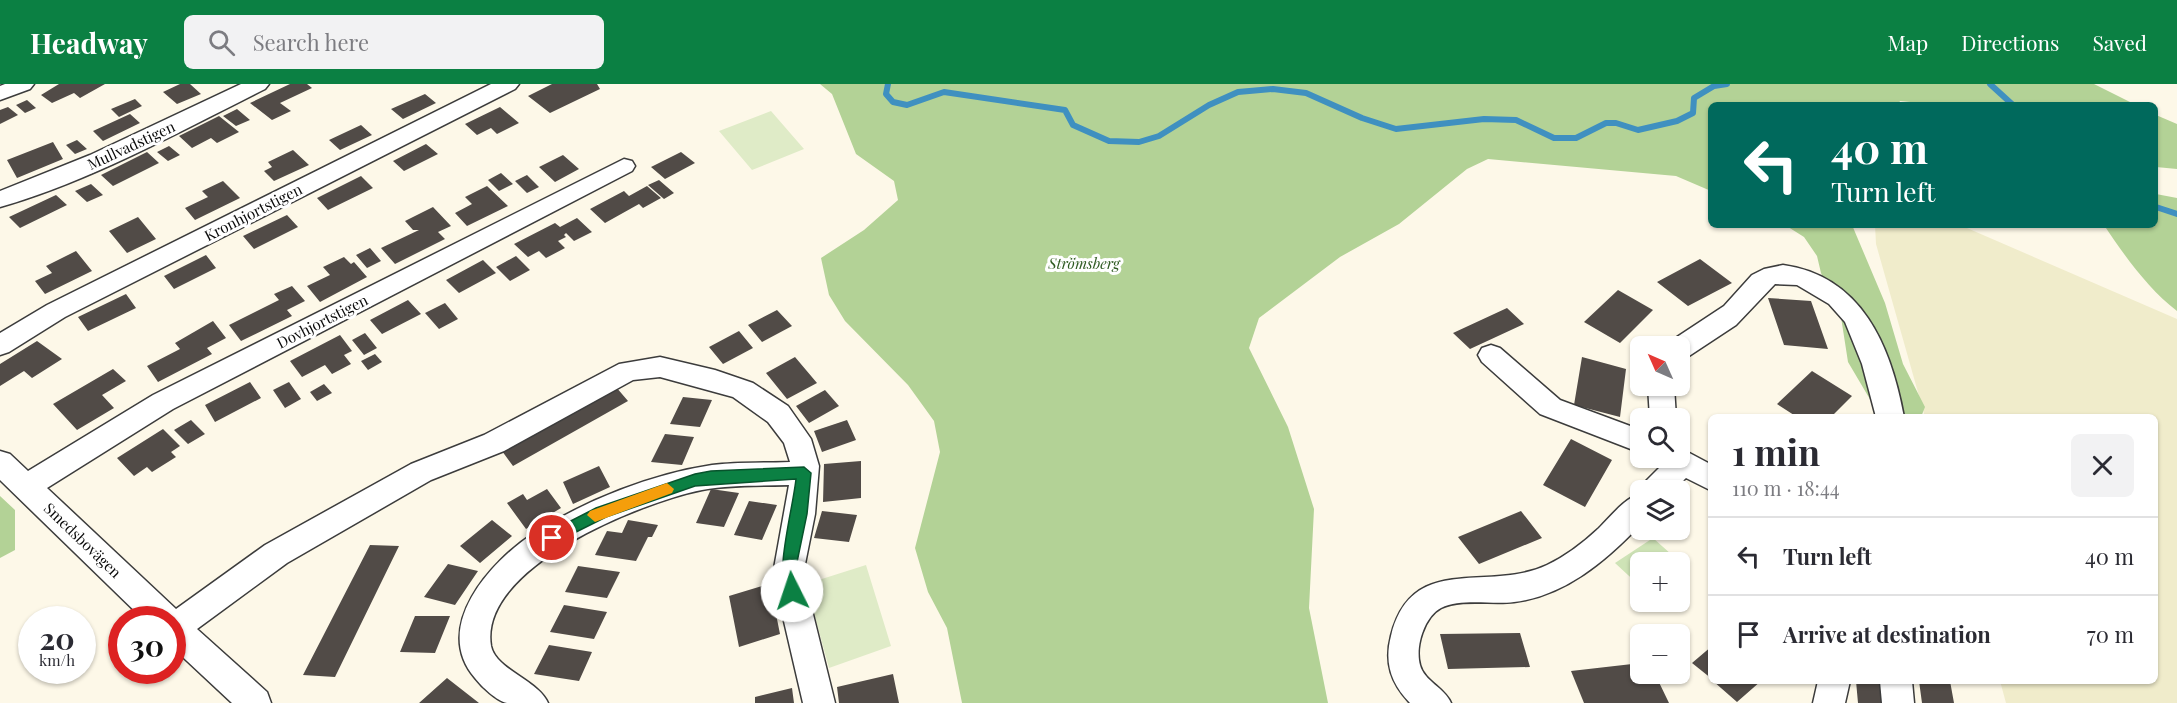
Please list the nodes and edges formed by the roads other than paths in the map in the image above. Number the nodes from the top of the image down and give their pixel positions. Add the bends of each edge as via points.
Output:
1 (22, 84) edge
2 (258, 84) edge
3 (508, 84) edge
4 (0, 94) edge
5 (624, 166) dead end
6 (0, 199) edge
7 (1690, 342) edge
8 (0, 345) edge
9 (1491, 356) dead end
10 (1890, 414) edge
11 (1630, 437) edge
12 (0, 462) edge
13 (1690, 466) edge
14 (1673, 468) edge
15 (804, 473) junction
16 (1708, 478) edge
17 (1663, 480) edge
18 (27, 486) junction
19 (1630, 518) edge
20 (152, 606) edge
21 (186, 614) edge
22 (186, 638) edge
23 (1833, 684) edge
24 (1896, 684) edge
25 (255, 703) edge
26 (532, 703) edge
27 (819, 703) edge
28 (1435, 703) edge
29 (1829, 703) edge
30 (1898, 703) edge

1 - 4 street
2 - 6 street, Mullvadstigen via 128,148
3 - 8 street, Kronhjortstigen via 56,312
5 - 18 street, Dovhjortstigen via 163,402
7 - 10 street via 1733,313 1765,279 1776,274 1792,275 1815,284 1854,314 1889,401
9 - 11 street via 1550,407
12 - 18 street, Smedsbovägen
13 - 16 street
14 - 17 street
15 - 21 street via 803,454 791,429 775,411 743,390 660,367 628,371 513,434 421,472 276,554
15 - 26 street via 695,480 601,512 522,557 493,589 477,621 475,638 477,655 485,667
15 - 27 street via 788,574
18 - 20 street, Smedsbovägen
19 - 28 street via 1583,560 1545,580 1517,589 1444,593 1422,604 1412,621 1402,657 1410,681
22 - 25 street, Smedsbovägen
23 - 29 street
24 - 30 street

